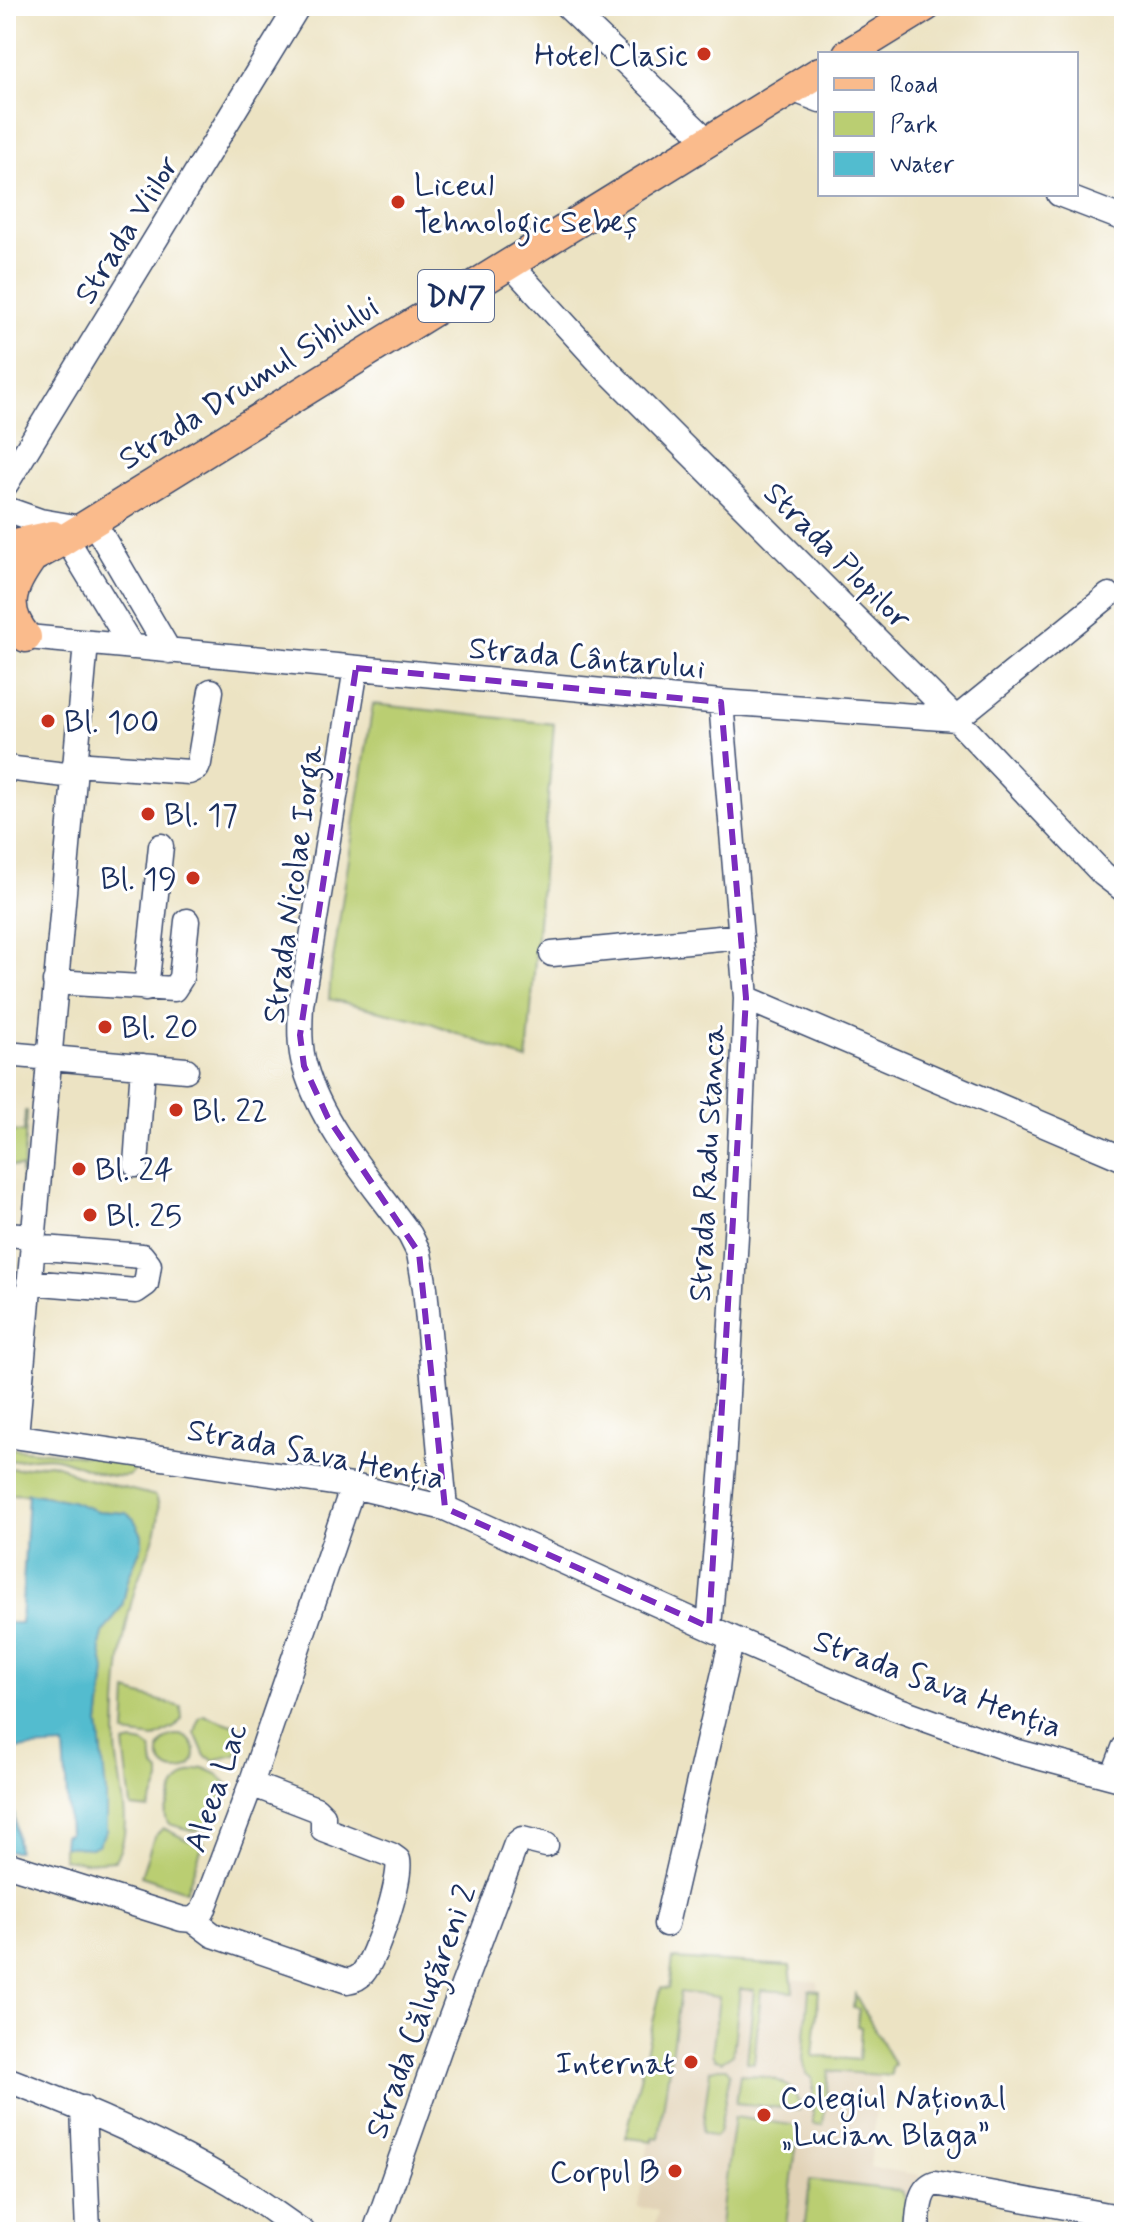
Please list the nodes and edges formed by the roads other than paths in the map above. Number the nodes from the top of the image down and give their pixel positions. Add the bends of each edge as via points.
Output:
1 (298, 6) edge
2 (567, 6) edge
3 (926, 6) edge
4 (851, 52) edge
5 (818, 73) edge
6 (792, 89) junction
7 (818, 99) edge
8 (708, 141) junction
9 (1064, 196) edge
10 (1124, 219) edge
11 (509, 263) junction
12 (6, 484) edge
13 (6, 509) edge
14 (81, 529) junction
15 (14, 559) edge
16 (124, 573) junction
17 (1109, 595) dead end
18 (109, 609) junction
19 (14, 634) edge
20 (86, 643) junction
21 (132, 647) junction
22 (169, 651) junction
23 (356, 668) junction
24 (211, 691) dead end
25 (721, 702) junction
26 (956, 719) junction
27 (6, 768) edge
28 (75, 770) junction
29 (161, 846) dead end
30 (1124, 890) edge
31 (187, 921) dead end
32 (741, 936) junction
33 (552, 954) dead end
34 (55, 982) junction
35 (146, 989) junction
36 (746, 998) junction
37 (6, 1054) edge
38 (48, 1059) junction
39 (143, 1066) junction
40 (186, 1070) dead end
41 (1124, 1159) edge
42 (136, 1165) dead end
43 (6, 1234) edge
44 (32, 1242) junction
45 (29, 1282) junction
46 (12, 1427) edge
47 (353, 1486) junction
48 (445, 1508) junction
49 (709, 1627) junction
50 (732, 1638) junction
51 (1124, 1748) edge
52 (1118, 1778) edge
53 (251, 1784) junction
54 (546, 1845) dead end
55 (6, 1864) edge
56 (193, 1920) junction
57 (666, 1924) dead end
58 (6, 2079) edge
59 (83, 2108) junction
60 (1124, 2218) edge
61 (88, 2232) edge
62 (303, 2232) edge
63 (375, 2232) edge
64 (917, 2232) edge

1 - 12 street, Strada Viilor
2 - 8 street
3 - 4 main road
5 - 6 main road, Strada Drumul Sibiului / DN7
6 - 7 street
6 - 8 main road, Strada Drumul Sibiului / DN7
8 - 11 main road, Strada Drumul Sibiului / DN7
9 - 10 street
11 - 14 main road, Strada Drumul Sibiului / DN7
11 - 26 street, Strada Plopilor via 603,366
13 - 14 street
14 - 15 main road, Strada Drumul Sibiului via 47,538
14 - 16 street
14 - 18 street
15 - 19 main road
16 - 18 street
16 - 22 street
17 - 26 street
18 - 21 street
19 - 20 street, Strada Cântarului
20 - 21 street, Strada Cântarului
20 - 28 street
21 - 22 street, Strada Cântarului
22 - 23 street, Strada Cântarului
23 - 25 street, Strada Cântarului
23 - 48 street, Strada Nicolae Iorga via 300,1035 304,1066 328,1118 419,1253
24 - 28 street via 197,768
25 - 26 street, Strada Cântarului
25 - 32 street, Strada Radu Stanca
26 - 30 street, Strada Plopilor
27 - 28 street
28 - 34 street
29 - 35 street
31 - 35 street via 179,985 168,991
32 - 33 street
32 - 36 street, Strada Radu Stanca
34 - 35 street
34 - 38 street
36 - 41 street
36 - 49 street, Strada Radu Stanca via 723,1465
37 - 38 street
38 - 39 street
38 - 44 street
39 - 40 street
39 - 42 street
43 - 44 street
44 - 45 street
44 - 45 street via 142,1256 149,1265 146,1284 136,1291
45 - 46 street
46 - 47 street, Strada Sava Henția
47 - 48 street, Strada Sava Henția
47 - 53 street, Aleea Lac
48 - 49 street, Strada Sava Henția
49 - 50 street, Strada Sava Henția
50 - 52 street, Strada Sava Henția via 894,1708 1011,1750
50 - 57 street
51 - 52 street
53 - 56 street, Aleea Lac via 212,1893
53 - 56 street via 316,1809 323,1816 323,1829 398,1860 397,1886 368,1964 356,1979 347,1981 213,1935
54 - 63 street, Strada Călugăreni 2 via 527,1838 516,1844
55 - 56 street
58 - 59 street
59 - 61 street
59 - 62 street via 233,2184
60 - 64 street via 935,2183 922,2194

